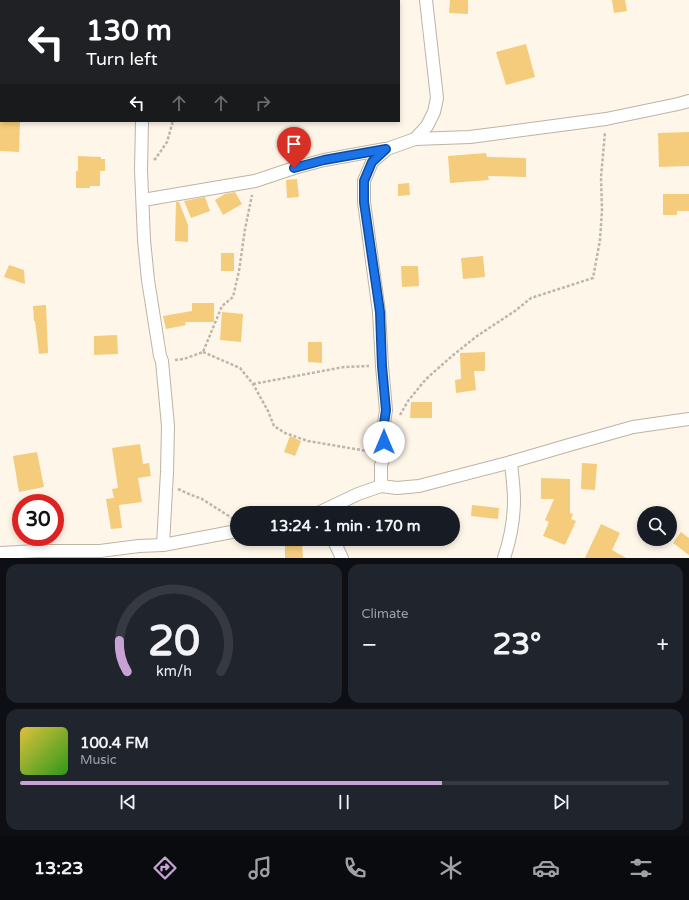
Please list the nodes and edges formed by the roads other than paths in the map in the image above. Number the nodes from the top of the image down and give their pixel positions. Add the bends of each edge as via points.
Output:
1 (426, 0) edge
2 (689, 101) edge
3 (142, 122) edge
4 (415, 139) junction
5 (386, 149) junction
6 (142, 200) junction
7 (689, 419) edge
8 (511, 462) junction
9 (381, 486) junction
10 (333, 506) edge
11 (230, 532) edge
12 (163, 545) junction
13 (336, 546) edge
14 (0, 553) edge
15 (101, 555) edge
16 (342, 558) edge
17 (504, 558) edge

1 - 4 street via 437,98 427,126
2 - 4 street via 606,119 470,137
3 - 6 street
4 - 5 street
5 - 6 street via 324,160 255,181
5 - 9 street via 372,162 364,181 364,202 380,312 386,410
6 - 12 street via 148,280 162,361 168,426
7 - 8 street via 633,427
8 - 9 street via 419,486
8 - 17 street via 514,500 512,525
9 - 10 street
11 - 12 street
12 - 15 street via 139,546
13 - 16 street
14 - 15 street via 37,551

